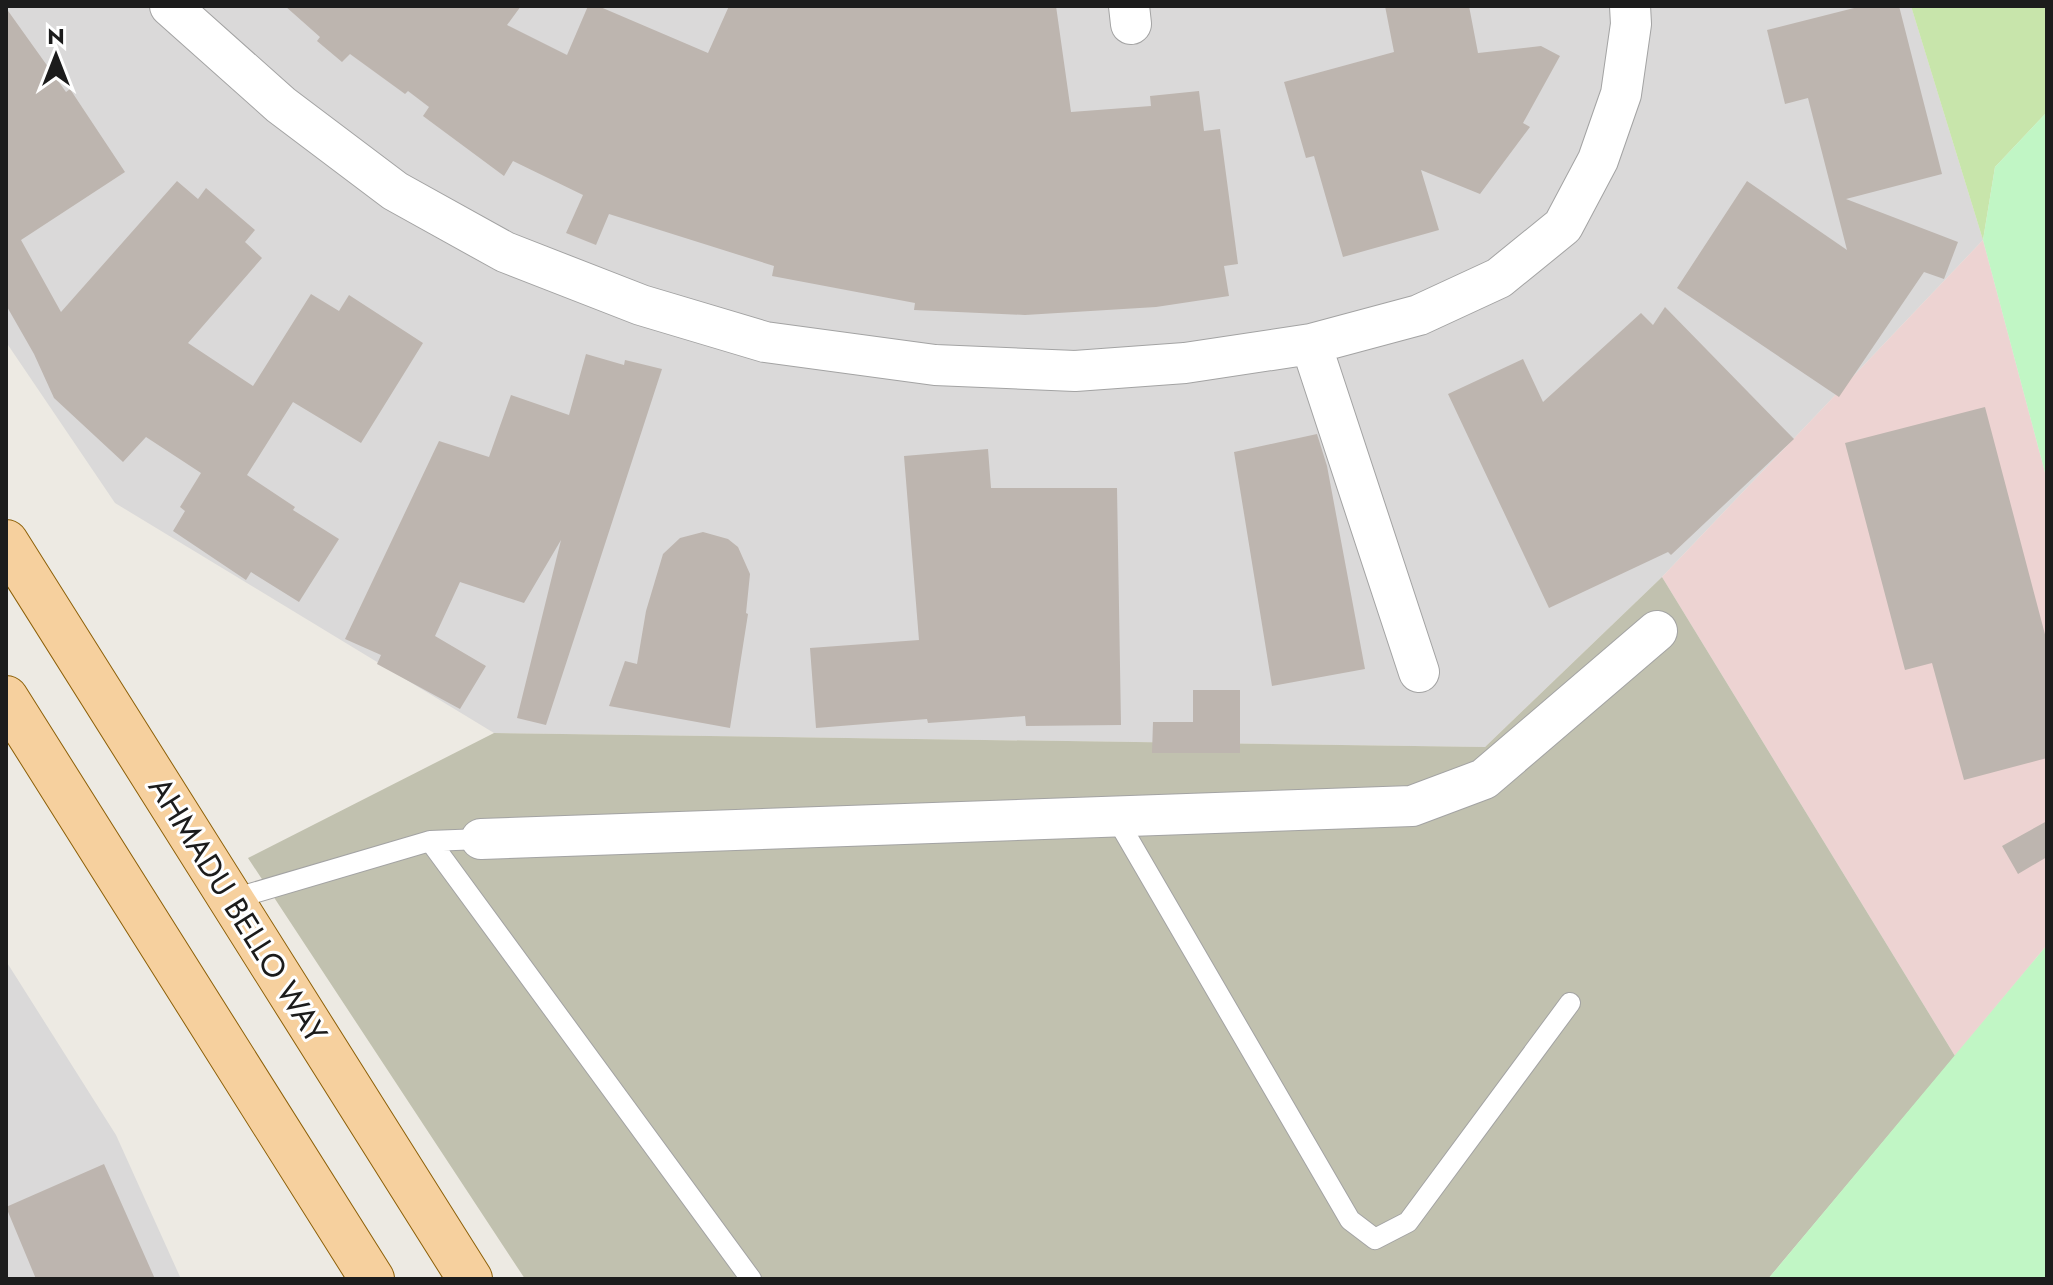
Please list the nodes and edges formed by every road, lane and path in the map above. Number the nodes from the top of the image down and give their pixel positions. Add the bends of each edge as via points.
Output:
1 (170, 6) edge
2 (1630, 6) edge
3 (1311, 344) junction
4 (6, 542) edge
5 (1657, 631) dead end
6 (1419, 672) dead end
7 (6, 698) edge
8 (1115, 816) junction
9 (481, 839) joint
10 (430, 841) junction
11 (233, 899) junction
12 (1570, 1003) dead end
13 (372, 1279) edge
14 (470, 1279) edge
15 (751, 1279) edge

1 - 3 street via 281,105 395,191 505,252 654,309 765,342 935,365 1075,371 1185,363
2 - 3 street via 1621,94 1598,160 1563,226 1499,278 1419,315
3 - 6 street
4 - 11 main road, AHMADU BELLO WAY
5 - 8 street via 1484,779 1412,806
7 - 13 main road
8 - 9 street
8 - 12 lane via 1350,1220 1375,1239 1408,1222
9 - 10 lane
10 - 11 lane
10 - 15 lane
11 - 14 main road, AHMADU BELLO WAY

